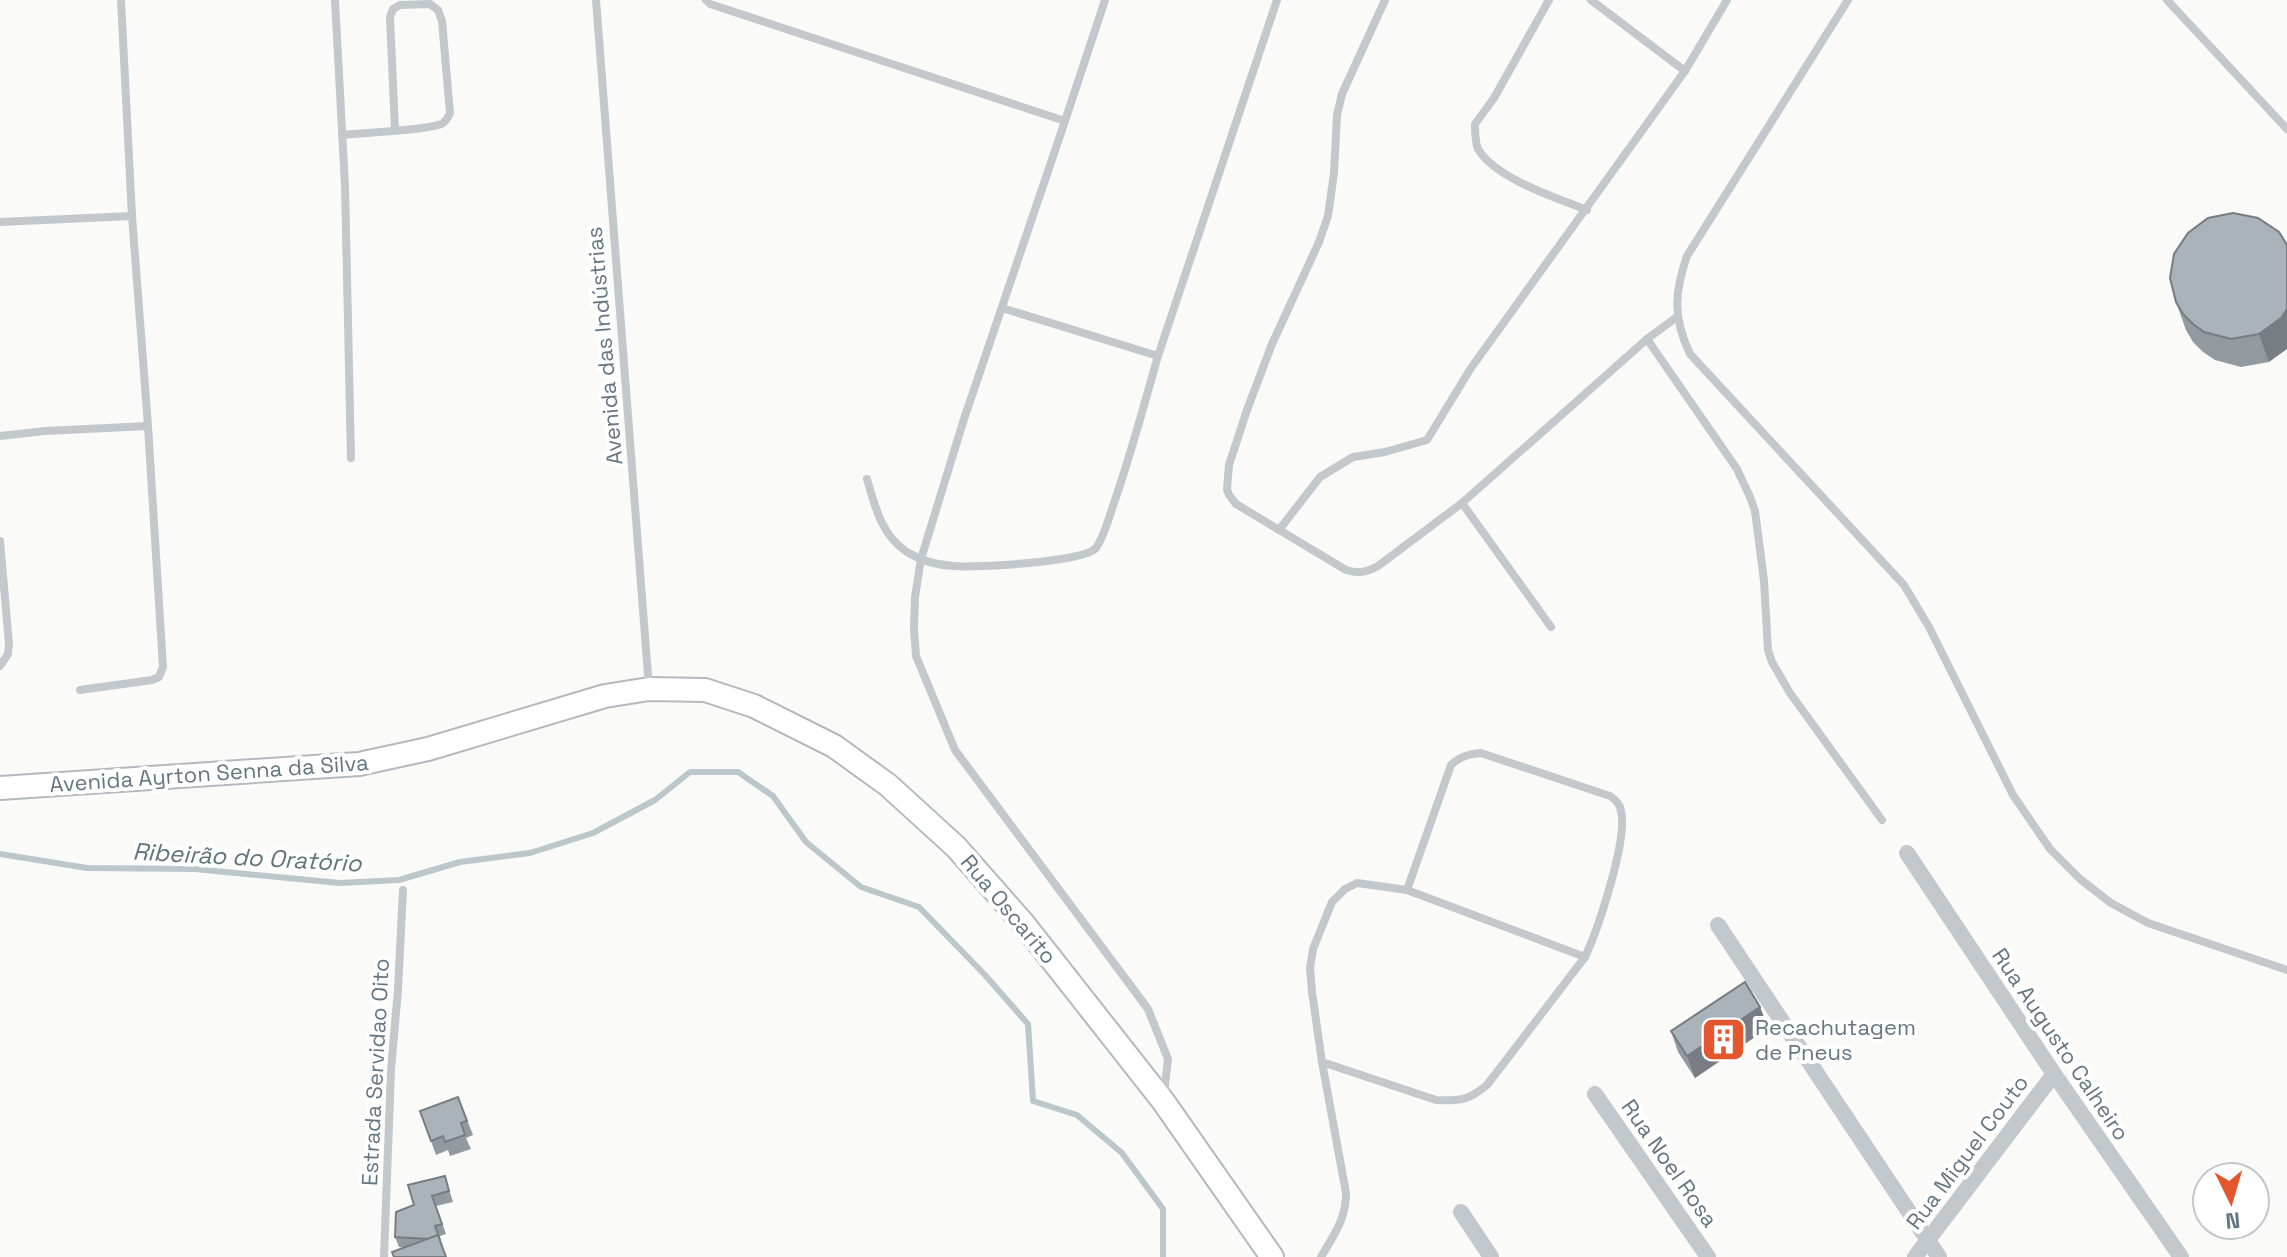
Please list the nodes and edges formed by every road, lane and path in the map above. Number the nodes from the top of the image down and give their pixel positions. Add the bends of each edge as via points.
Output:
1 (121, 0) edge
2 (335, 0) edge
3 (596, 0) edge
4 (706, 0) edge
5 (1093, 0) edge
6 (1277, 0) edge
7 (1385, 0) edge
8 (1549, 0) edge
9 (1591, 0) edge
10 (1727, 0) edge
11 (1848, 0) edge
12 (2167, 0) edge
13 (1104, 2) edge
14 (1685, 71) junction
15 (1065, 121) junction
16 (2287, 129) edge
17 (395, 130) junction
18 (342, 135) junction
19 (1587, 210) junction
20 (132, 216) junction
21 (0, 222) edge
22 (1002, 308) junction
23 (1677, 317) junction
24 (1647, 339) junction
25 (1158, 356) junction
26 (148, 426) junction
27 (0, 436) edge
28 (351, 458) dead end
29 (867, 479) dead end
30 (1462, 503) junction
31 (1279, 530) junction
32 (0, 541) edge
33 (921, 559) junction
34 (1551, 627) dead end
35 (0, 666) edge
36 (649, 689) junction
37 (80, 690) dead end
38 (0, 788) edge
39 (1882, 820) dead end
40 (1907, 853) dead end
41 (403, 890) dead end
42 (1407, 890) junction
43 (1718, 925) dead end
44 (1585, 957) junction
45 (2287, 970) edge
46 (1322, 1062) junction
47 (2054, 1074) junction
48 (1595, 1094) dead end
49 (1163, 1101) junction
50 (1461, 1212) dead end
51 (1928, 1241) junction
52 (384, 1257) edge
53 (1272, 1257) edge
54 (1321, 1257) edge
55 (1491, 1257) edge
56 (1708, 1257) edge
57 (1915, 1257) edge
58 (1939, 1257) edge
59 (2181, 1257) edge

1 - 20 lane
2 - 18 lane
3 - 36 lane, Avenida das Indústrias
4 - 15 lane
5 - 13 lane
6 - 25 lane
7 - 31 lane via 1342,94 1323,229 1272,344 1229,465 1227,489 1232,500
8 - 19 lane via 1475,124 1477,147 1527,187
9 - 14 lane
10 - 14 lane
11 - 23 lane via 1687,256
12 - 16 lane
13 - 15 lane
14 - 19 lane
15 - 22 lane
17 - 17 lane via 436,126 450,113 442,21 430,4 400,5 390,17
17 - 18 lane
18 - 28 lane
19 - 31 lane via 1471,368 1427,440 1353,457 1320,477
20 - 21 lane
20 - 26 lane
22 - 25 lane
22 - 33 lane
23 - 24 lane
23 - 45 lane via 1690,354 1904,585 2013,795 2050,849 2101,895 2148,923
24 - 30 lane
24 - 39 lane via 1737,469 1750,497 1772,662
25 - 33 lane via 1127,466 1094,551 1061,560 955,567
26 - 27 lane
26 - 37 lane via 163,667 152,680
29 - 33 lane via 887,533
30 - 31 lane via 1363,573 1346,570
30 - 34 lane
32 - 35 lane via 9,644
33 - 49 lane via 915,597 916,656 955,750 1148,1009 1168,1059
36 - 38 main road, Avenida Ayrton Senna da Silva via 605,696 359,764
36 - 49 main road, Rua Oscarito via 705,690 754,706 834,746 888,785 956,847 1023,923
40 - 47 street, Rua Augusto Calheiro
41 - 52 lane, Estrada Servidao Oito
42 - 44 lane
42 - 44 lane via 1451,765 1459,758 1481,753 1610,796 1618,801 1622,825 1616,862
42 - 46 lane via 1357,883 1332,902 1310,968
43 - 51 street
44 - 46 lane via 1473,1097 1436,1100
46 - 54 lane via 1346,1208
47 - 51 street, Rua Miguel Couto
47 - 59 street, Rua Augusto Calheiro
48 - 56 street, Rua Noel Rosa
49 - 53 main road, Rua Oscarito
50 - 55 street
51 - 57 street, Rua Miguel Couto
51 - 58 street

